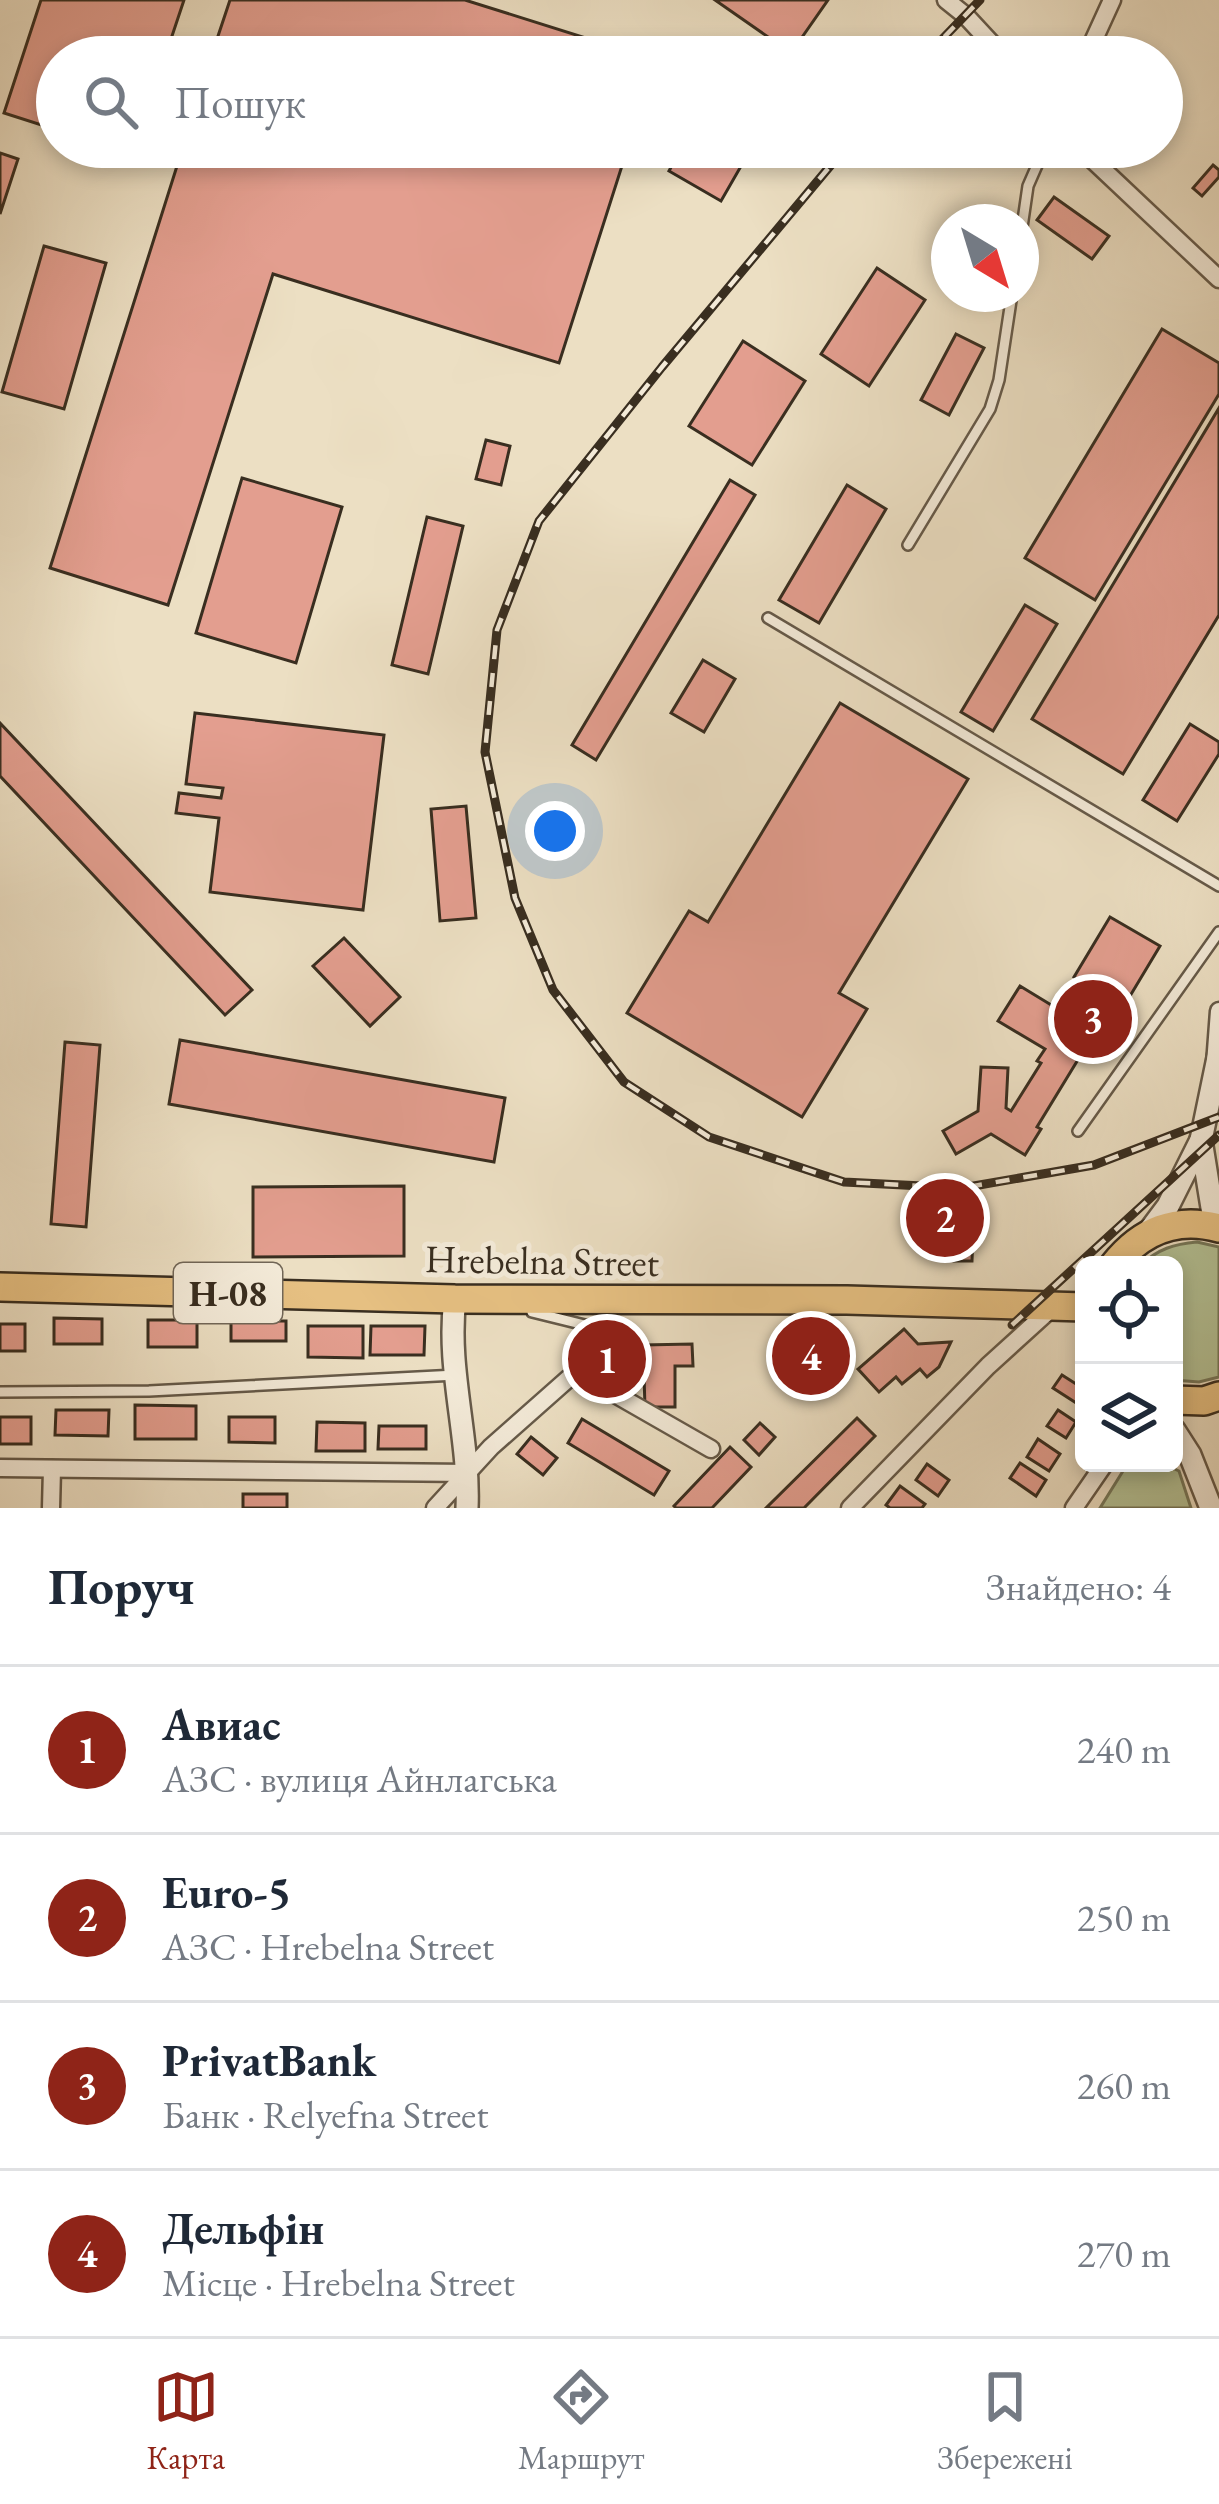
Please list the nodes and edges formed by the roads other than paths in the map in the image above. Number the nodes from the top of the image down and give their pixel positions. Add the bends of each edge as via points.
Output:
1 (946, 0) edge
2 (1112, 0) edge
3 (985, 36) edge
4 (1096, 36) edge
5 (1036, 168) edge
6 (1100, 168) edge
7 (1025, 204) edge
8 (1219, 279) edge
9 (1009, 312) edge
10 (908, 545) dead end
11 (768, 618) dead end
12 (1219, 886) edge
13 (1219, 932) edge
14 (1219, 1011) edge
15 (1217, 1059) edge
16 (1078, 1131) dead end
17 (1201, 1140) junction
18 (1217, 1227) edge
19 (1147, 1234) junction
20 (1122, 1256) edge
21 (0, 1287) edge
22 (532, 1300) junction
23 (454, 1305) junction
24 (1055, 1306) junction
25 (1075, 1306) edge
26 (456, 1375) junction
27 (601, 1386) junction
28 (0, 1391) edge
29 (1219, 1396) edge
30 (1183, 1400) edge
31 (1183, 1445) edge
32 (711, 1449) dead end
33 (0, 1468) edge
34 (52, 1468) junction
35 (1099, 1472) edge
36 (469, 1473) junction
37 (51, 1508) edge
38 (435, 1508) edge
39 (467, 1508) edge
40 (850, 1508) edge
41 (1074, 1508) edge
42 (1211, 1508) edge

1 - 3 street
2 - 4 street
5 - 7 lane
6 - 8 street
9 - 10 lane via 990,409
11 - 12 lane
13 - 16 lane
14 - 15 street
15 - 17 street
17 - 18 street
17 - 19 street
18 - 19 main road via 1169,1225
19 - 20 main road
21 - 23 main road, Hrebelna Street / Н-08
22 - 23 main road, Hrebelna Street / Н-08
22 - 24 main road, Hrebelna Street / Н-08
22 - 27 lane via 532,1312 601,1329
23 - 26 street
24 - 25 main road, Hrebelna Street / Н-08
24 - 40 street
26 - 28 lane
26 - 36 street
27 - 32 street
27 - 36 street via 569,1378
29 - 30 main road
31 - 42 street
33 - 34 street
34 - 36 street
34 - 37 street
35 - 41 street
36 - 38 street
36 - 39 street

